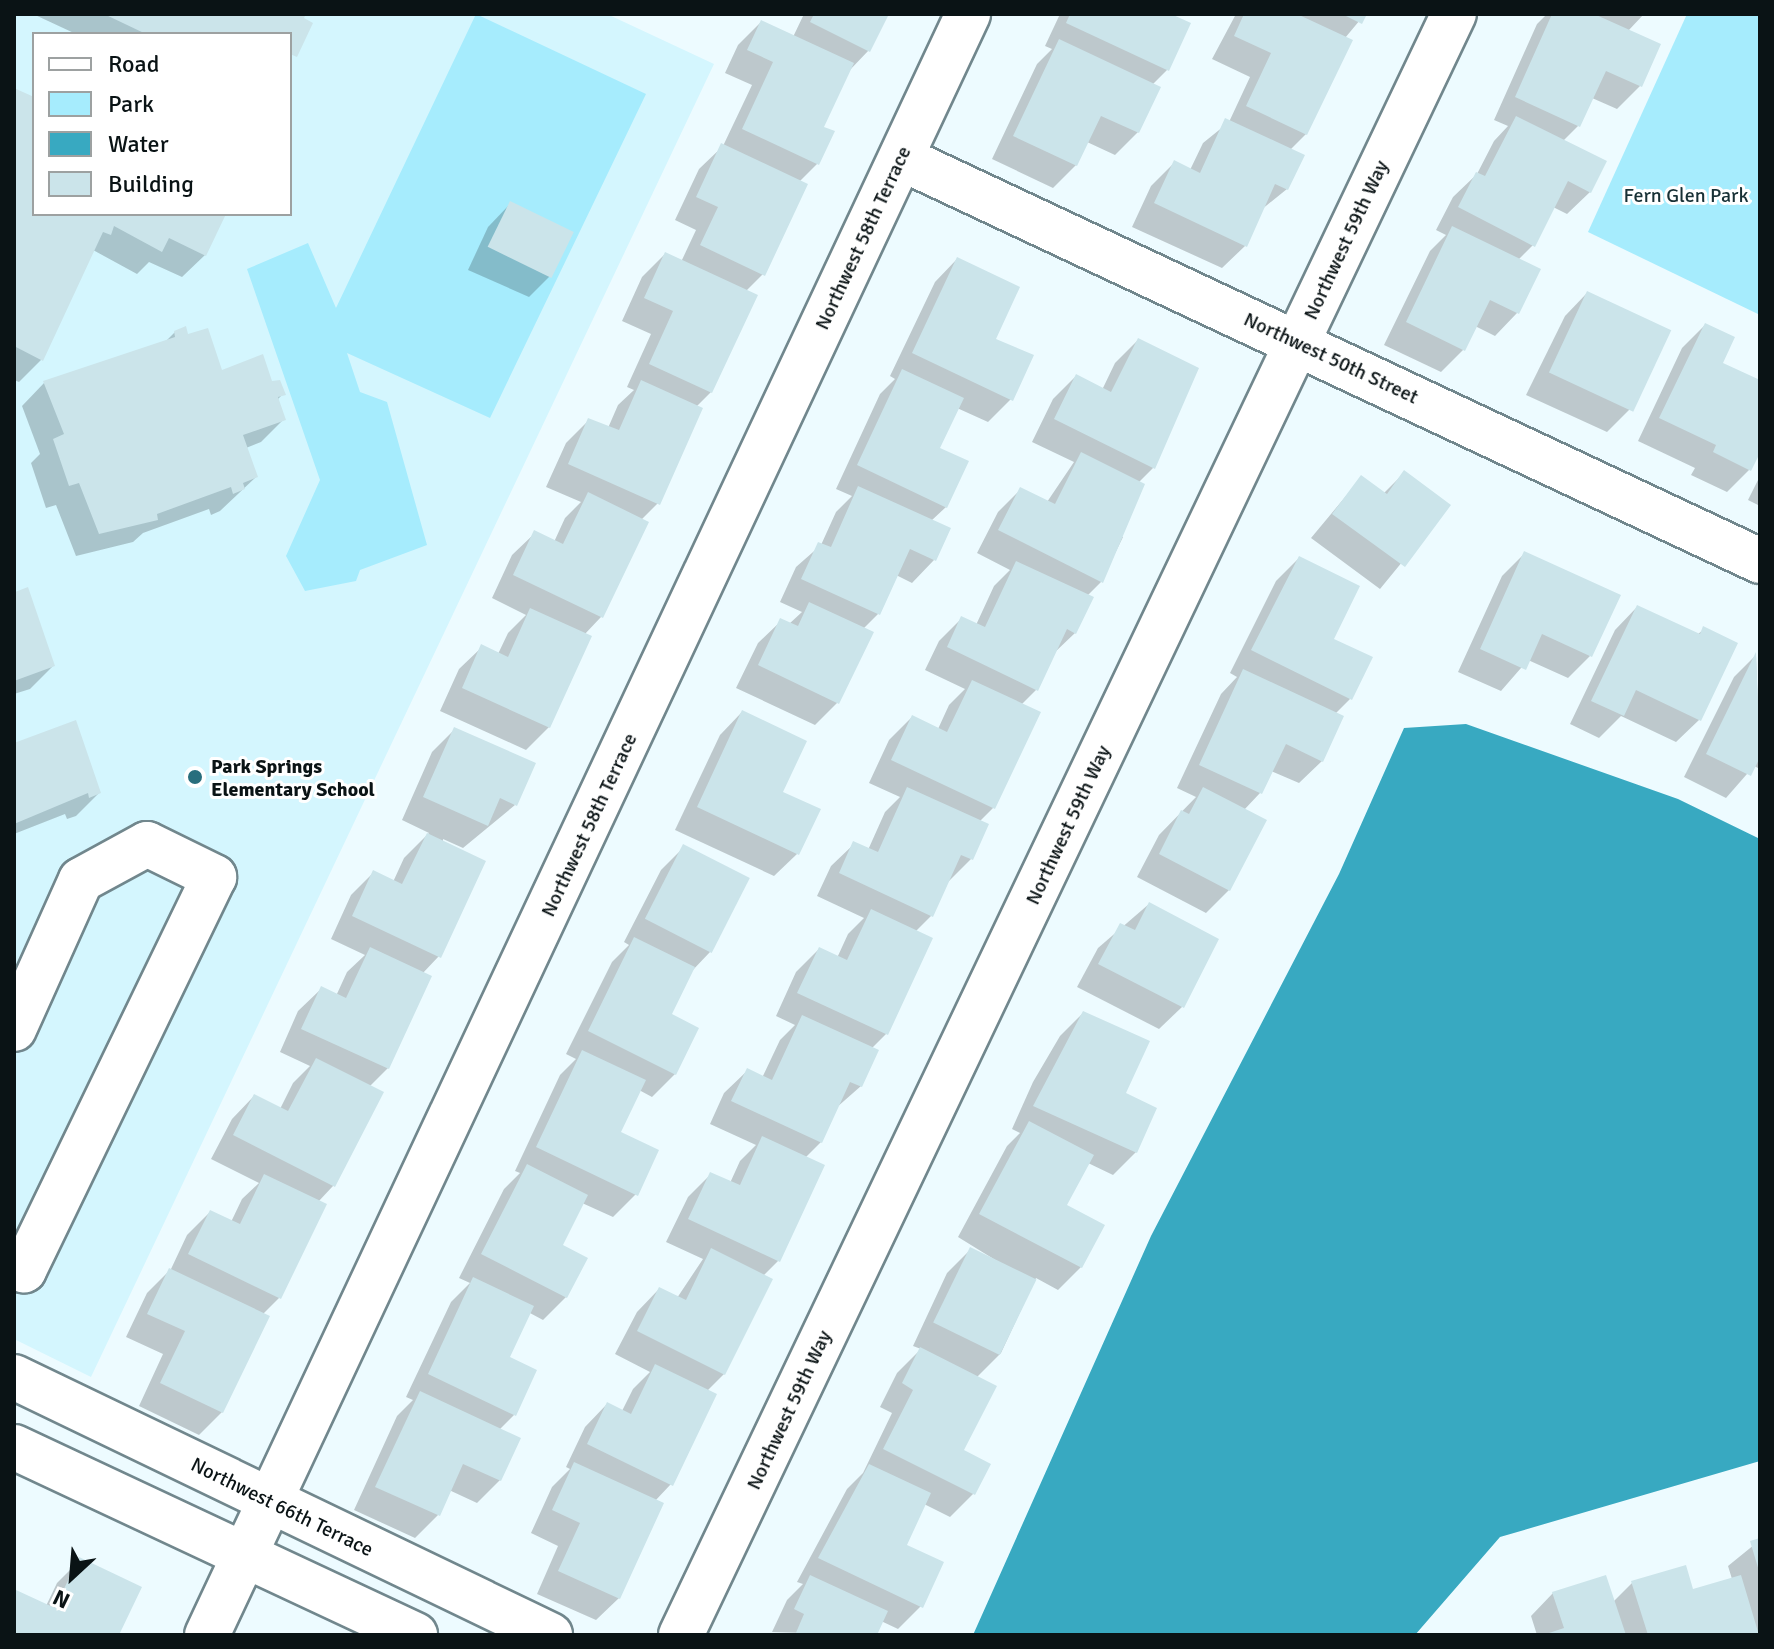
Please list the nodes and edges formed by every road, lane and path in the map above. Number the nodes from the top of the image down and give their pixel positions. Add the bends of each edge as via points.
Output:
1 (968, 14) edge
2 (1454, 14) edge
3 (901, 158) junction
4 (1298, 342) junction
5 (1760, 561) edge
6 (14, 1029) edge
7 (14, 1265) edge
8 (14, 1377) edge
9 (14, 1447) edge
10 (271, 1502) junction
11 (246, 1554) junction
12 (207, 1635) edge
13 (415, 1635) edge
14 (550, 1635) edge
15 (681, 1635) edge

1 - 3 street, Northwest 58th Terrace
2 - 4 street, Northwest 59th Way
3 - 4 street, Northwest 50th Street
3 - 10 street, Northwest 58th Terrace
4 - 5 street, Northwest 50th Street
4 - 15 street, Northwest 59th Way
6 - 7 street via 81,880 147,844 214,877 24,1270
8 - 10 street, Northwest 66th Terrace
9 - 11 street
10 - 11 street, Northwest 58th Terrace
10 - 14 street, Northwest 66th Terrace
11 - 12 street, Northwest 58th Terrace
11 - 13 street

